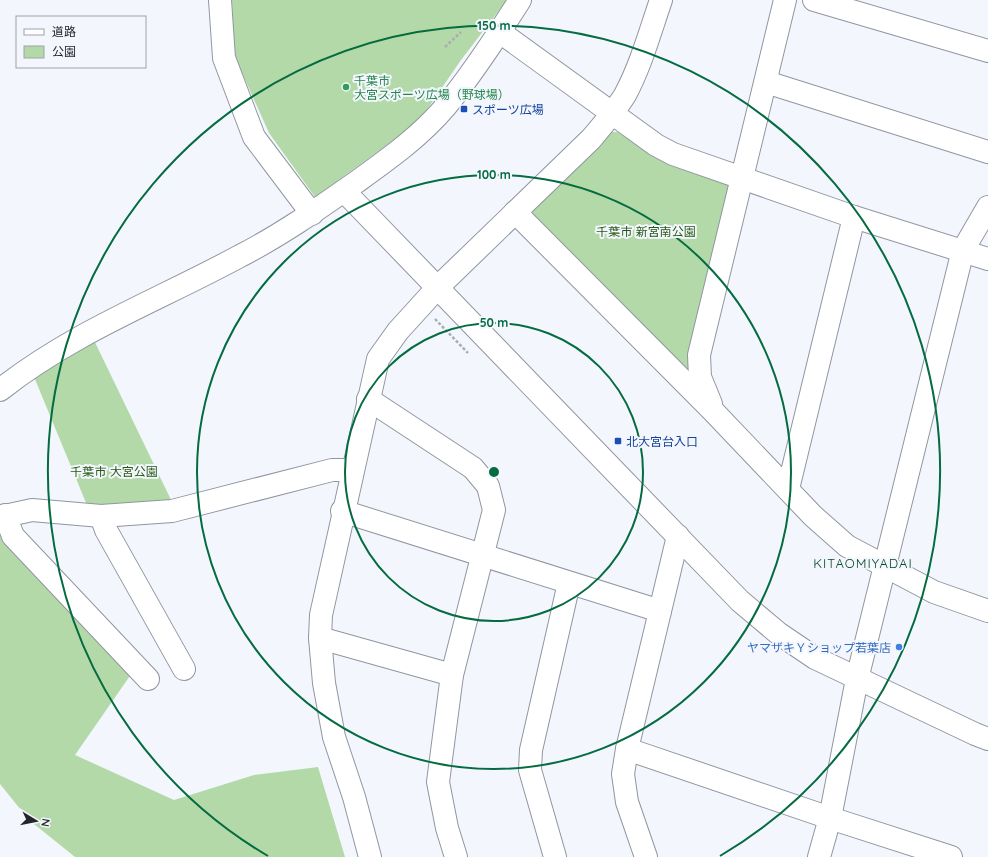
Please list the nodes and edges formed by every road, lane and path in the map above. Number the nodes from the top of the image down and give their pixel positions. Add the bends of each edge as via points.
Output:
1 (220, 0) edge
2 (520, 0) edge
3 (661, 0) edge
4 (785, 0) edge
5 (814, 0) edge
6 (461, 32) dead end
7 (500, 32) junction
8 (445, 47) dead end
9 (988, 51) edge
10 (766, 82) junction
11 (612, 113) junction
12 (988, 152) edge
13 (742, 178) junction
14 (344, 190) junction
15 (988, 207) edge
16 (515, 212) junction
17 (312, 214) junction
18 (854, 217) junction
19 (963, 250) junction
20 (988, 259) edge
21 (438, 287) junction
22 (0, 390) edge
23 (368, 399) junction
24 (713, 411) junction
25 (352, 470) junction
26 (788, 489) junction
27 (342, 511) junction
28 (2, 516) edge
29 (101, 516) junction
30 (678, 536) junction
31 (482, 555) junction
32 (886, 568) junction
33 (569, 583) junction
34 (987, 609) edge
35 (660, 611) junction
36 (320, 638) junction
37 (184, 669) dead end
38 (452, 675) junction
39 (148, 679) dead end
40 (857, 679) junction
41 (988, 738) edge
42 (627, 749) junction
43 (830, 818) junction
44 (370, 857) edge
45 (456, 857) edge
46 (555, 857) edge
47 (646, 857) edge
48 (819, 857) edge
49 (951, 857) edge

1 - 17 street via 224,58 254,137
2 - 7 street
3 - 11 street via 639,64
4 - 10 street
5 - 9 street
6 - 8 path
7 - 11 street
7 - 14 street via 445,106 402,149
10 - 12 street
10 - 13 street
11 - 13 street via 656,145 673,154
11 - 16 street via 591,139
13 - 18 street
13 - 24 street via 699,355 700,377
14 - 17 street
14 - 21 street
15 - 19 street
16 - 21 street
16 - 24 street
17 - 22 street via 241,256 74,340
18 - 19 street
18 - 26 street
19 - 20 street
19 - 32 street
21 - 23 street via 398,331 378,359
21 - 30 street
23 - 25 street
23 - 31 street via 473,468 488,486 494,510
24 - 26 street
25 - 27 street
25 - 29 street via 332,470 172,510
26 - 32 street via 813,516 847,546
27 - 31 street
27 - 36 street via 321,615
28 - 29 street via 32,510
28 - 39 street via 13,536
29 - 37 street via 106,530
30 - 35 street
30 - 40 street via 740,601 778,633 815,658
31 - 33 street
31 - 38 street
32 - 34 street via 934,592
32 - 40 street
33 - 35 street
33 - 46 street via 531,750 530,770
35 - 42 street
36 - 38 street
36 - 44 street via 324,683 334,737
38 - 45 street via 438,782
40 - 41 street
40 - 43 street
42 - 43 street
42 - 47 street via 623,774 627,802
43 - 48 street
43 - 49 street

